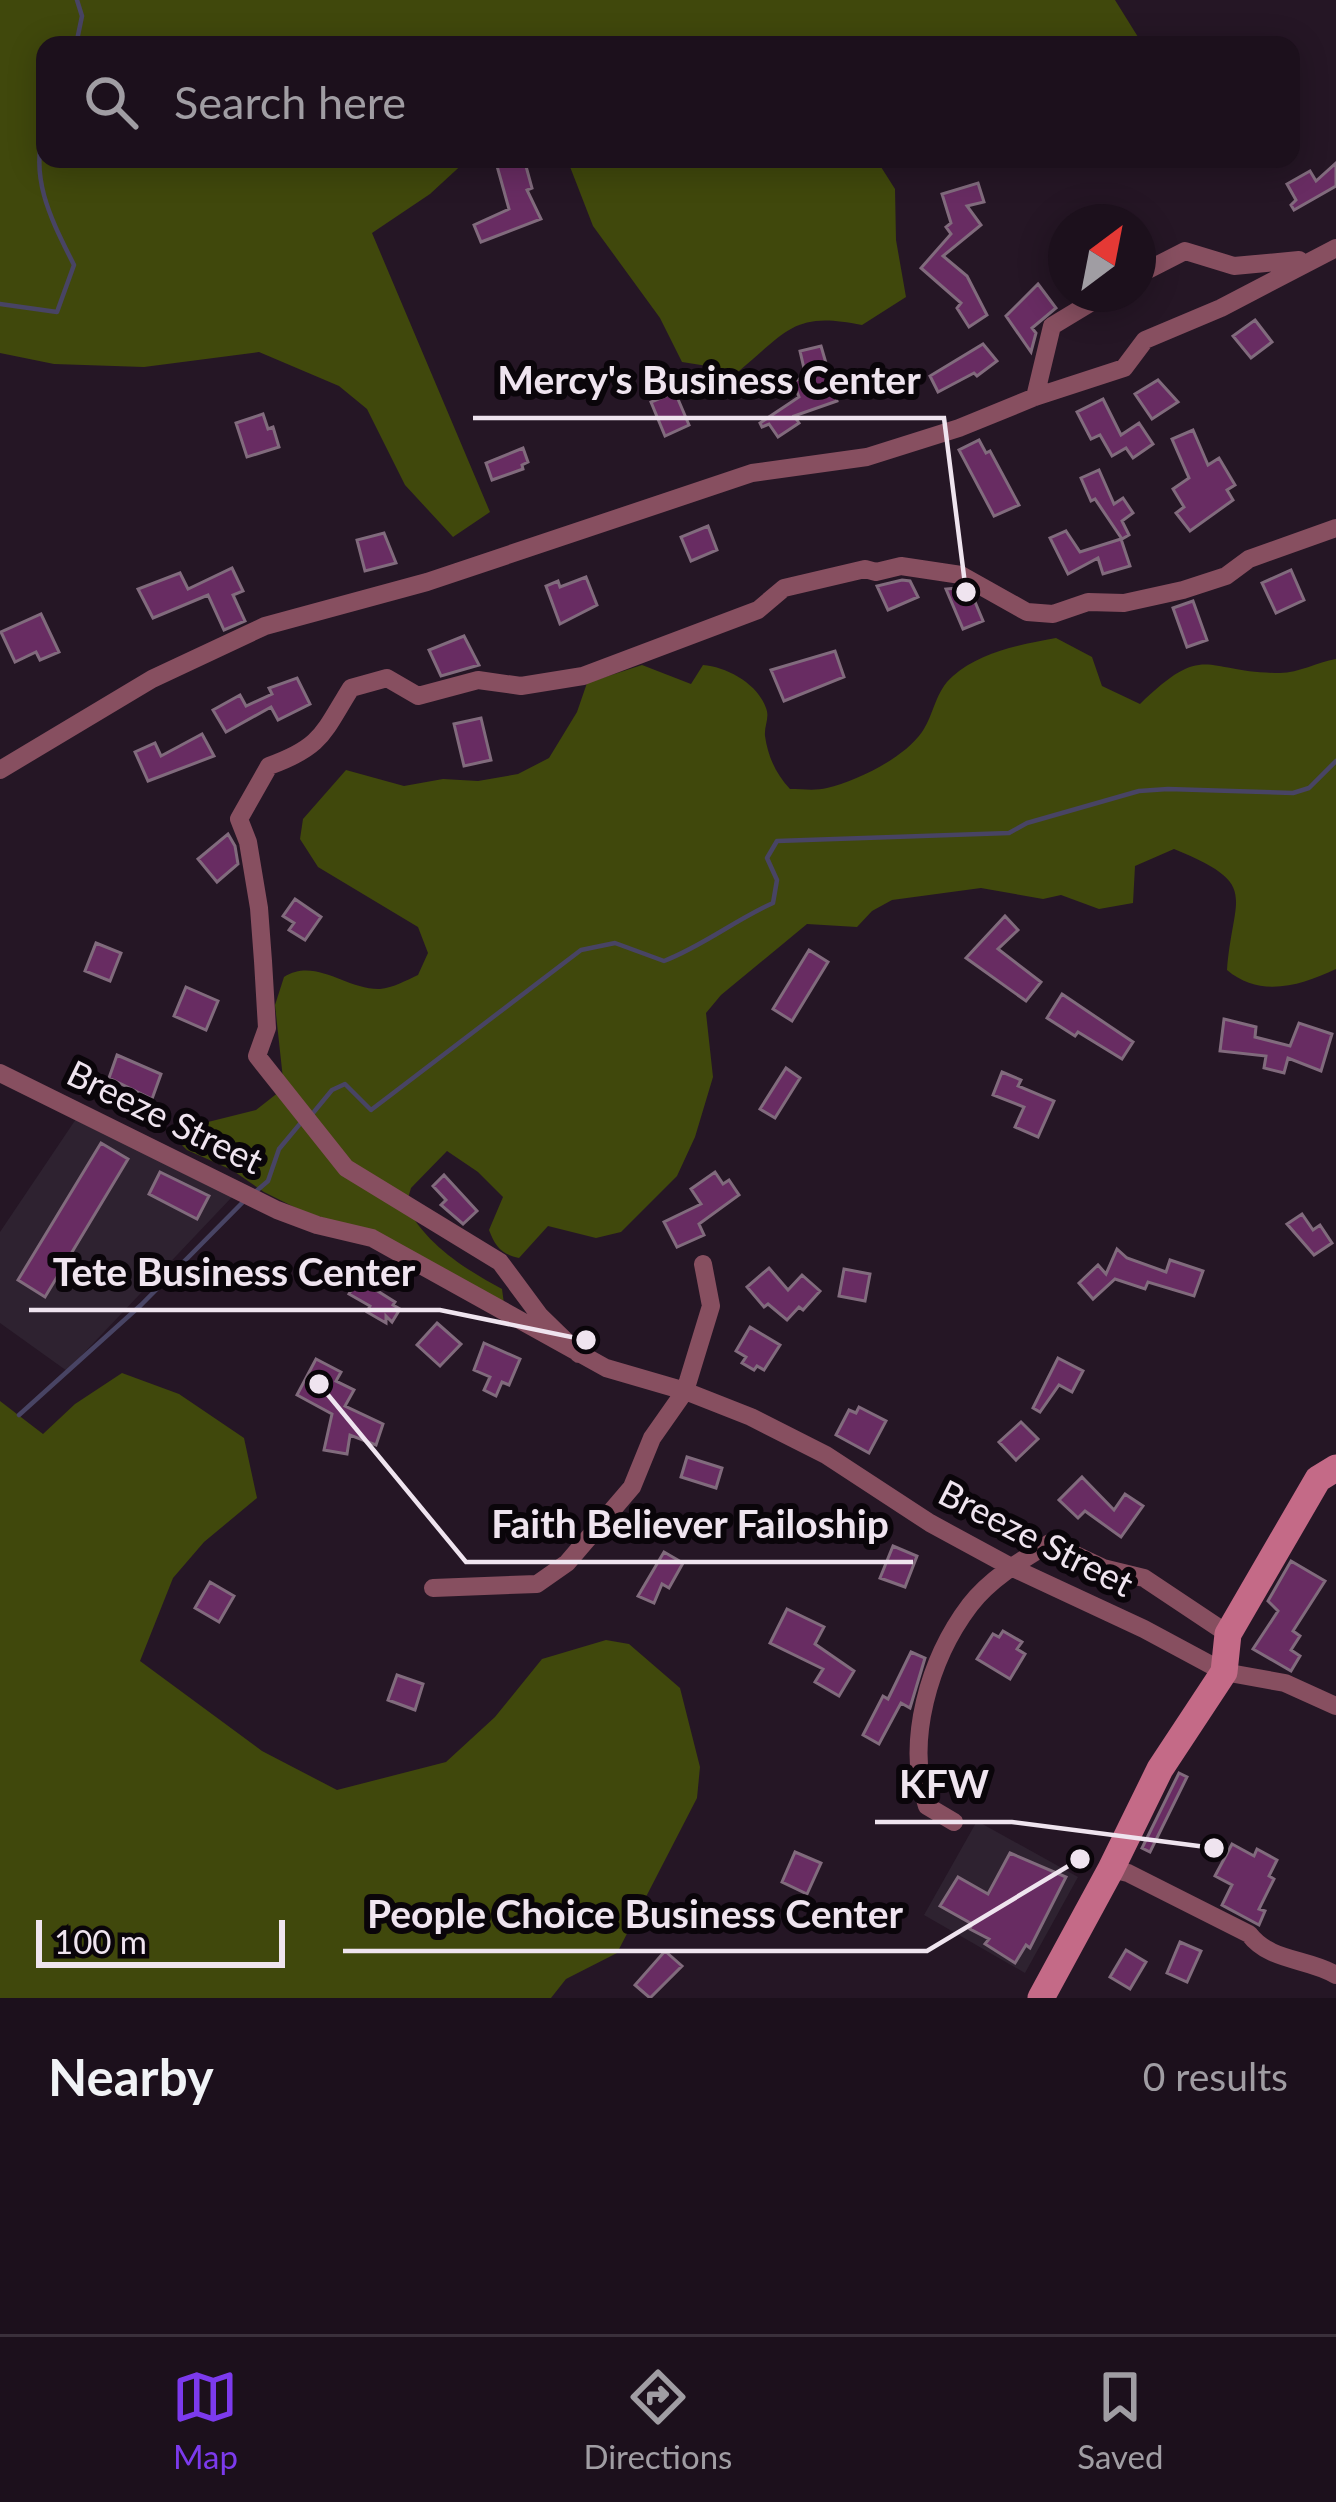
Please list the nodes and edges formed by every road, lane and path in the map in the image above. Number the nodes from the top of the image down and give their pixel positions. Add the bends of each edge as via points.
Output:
1 (1336, 248) edge
2 (1310, 260) junction
3 (1156, 266) edge
4 (1076, 312) edge
5 (1035, 397) junction
6 (1336, 528) edge
7 (0, 770) edge
8 (0, 1073) edge
9 (704, 1264) dead end
10 (579, 1354) junction
11 (685, 1391) junction
12 (1336, 1468) edge
13 (1011, 1567) junction
14 (433, 1588) dead end
15 (1228, 1634) junction
16 (1224, 1672) junction
17 (1336, 1706) edge
18 (954, 1822) dead end
19 (1112, 1869) junction
20 (1336, 1975) edge
21 (1041, 1998) edge

1 - 2 street
2 - 3 street via 1234,266 1185,251
2 - 5 street via 1145,340 1124,368
4 - 5 street via 1052,326
5 - 7 street via 867,457 752,473 410,588 265,626 152,679
6 - 10 street via 1183,590 1053,614 1028,612 961,575 865,568 784,588 758,610 583,676 520,686 478,680 418,695 387,678 351,688 304,754 269,766 239,819 262,943 267,1028 257,1056 346,1168 500,1262
8 - 10 street, Breeze Street via 277,1210 372,1238
9 - 11 street via 711,1306
10 - 11 street, Breeze Street
11 - 13 street, Breeze Street via 826,1455
11 - 14 street via 652,1438 632,1487 567,1563 537,1584
12 - 15 street via 1318,1479
13 - 15 street via 1050,1543 1144,1579
13 - 16 street, Breeze Street
13 - 18 street via 970,1604 925,1703 917,1775 927,1806
15 - 16 street
16 - 17 street, Breeze Street via 1285,1682
16 - 19 street via 1160,1769
19 - 20 street via 1282,1958
19 - 21 street

